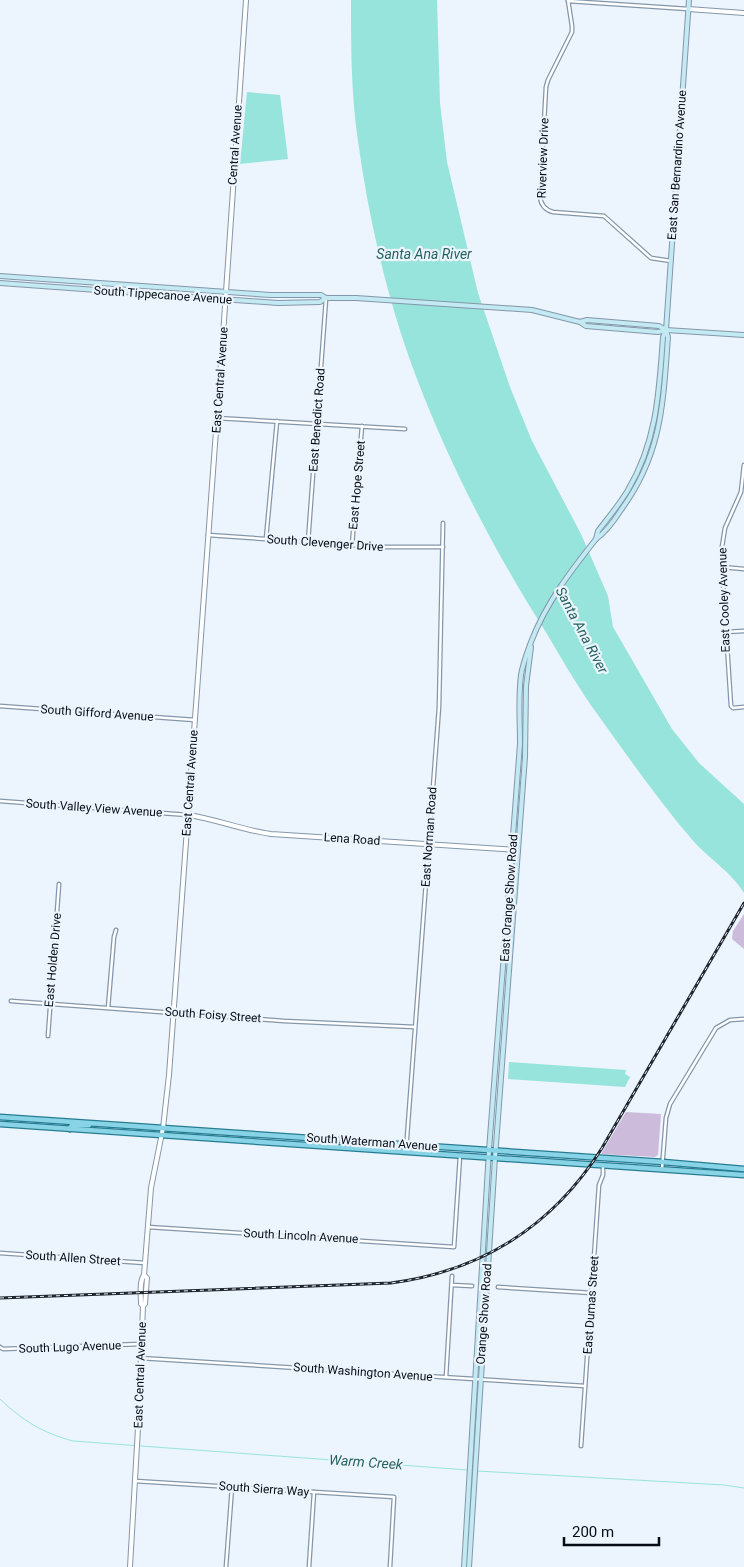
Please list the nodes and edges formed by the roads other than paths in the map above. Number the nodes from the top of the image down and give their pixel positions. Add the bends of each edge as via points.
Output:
1 (246, 0) edge
2 (568, 0) edge
3 (627, 0) edge
4 (689, 0) edge
5 (626, 5) junction
6 (688, 9) junction
7 (744, 13) edge
8 (671, 261) junction
9 (0, 276) edge
10 (53, 279) junction
11 (0, 283) edge
12 (52, 287) junction
13 (226, 291) junction
14 (326, 298) junction
15 (226, 299) junction
16 (666, 330) junction
17 (744, 335) edge
18 (216, 418) junction
19 (277, 421) junction
20 (317, 424) junction
21 (362, 426) junction
22 (404, 429) dead end
23 (744, 465) edge
24 (625, 495) junction
25 (630, 498) junction
26 (443, 523) dead end
27 (208, 535) junction
28 (266, 539) junction
29 (596, 539) junction
30 (308, 542) junction
31 (352, 545) junction
32 (443, 547) junction
33 (722, 567) junction
34 (744, 569) edge
35 (744, 631) edge
36 (725, 632) junction
37 (532, 640) junction
38 (0, 706) edge
39 (744, 707) edge
40 (520, 718) junction
41 (525, 718) junction
42 (195, 720) junction
43 (0, 801) edge
44 (516, 804) junction
45 (521, 805) junction
46 (188, 815) junction
47 (429, 844) junction
48 (512, 850) junction
49 (518, 850) junction
50 (60, 884) dead end
51 (116, 930) dead end
52 (11, 1001) dead end
53 (50, 1004) junction
54 (108, 1008) junction
55 (174, 1012) junction
56 (744, 1019) edge
57 (415, 1027) junction
58 (48, 1036) dead end
59 (497, 1045) junction
60 (503, 1045) junction
61 (0, 1117) edge
62 (0, 1124) edge
63 (98, 1124) junction
64 (70, 1128) junction
65 (163, 1128) junction
66 (161, 1135) junction
67 (407, 1145) junction
68 (490, 1150) junction
69 (406, 1151) junction
70 (495, 1151) junction
71 (460, 1155) junction
72 (492, 1157) junction
73 (663, 1162) junction
74 (603, 1165) junction
75 (662, 1168) junction
76 (744, 1169) edge
77 (744, 1175) edge
78 (148, 1227) junction
79 (0, 1253) edge
80 (145, 1263) junction
81 (452, 1276) dead end
82 (452, 1285) junction
83 (472, 1286) dead end
84 (498, 1287) dead end
85 (592, 1293) junction
86 (141, 1344) junction
87 (0, 1347) edge
88 (140, 1358) junction
89 (446, 1377) junction
90 (474, 1379) junction
91 (480, 1380) junction
92 (585, 1386) junction
93 (581, 1446) dead end
94 (135, 1481) junction
95 (232, 1487) junction
96 (314, 1492) junction
97 (130, 1567) edge
98 (226, 1567) edge
99 (309, 1567) edge
100 (390, 1567) edge
101 (464, 1567) edge
102 (469, 1567) edge

1 - 13 street, Central Avenue
2 - 5 street
2 - 8 street, Riverview Drive via 572,32 546,87 542,204 553,212 604,216 651,258
3 - 5 street
4 - 6 main road, East San Bernardino Avenue
5 - 6 street
6 - 7 street
6 - 8 main road, East San Bernardino Avenue
8 - 16 main road, East San Bernardino Avenue
9 - 10 main road, South Tippecanoe Avenue
10 - 12 main road
10 - 13 main road, South Tippecanoe Avenue
11 - 12 main road, South Tippecanoe Avenue
12 - 15 main road, South Tippecanoe Avenue
13 - 14 main road, South Tippecanoe Avenue via 321,295
13 - 15 street, East Central Avenue
14 - 15 main road, South Tippecanoe Avenue via 320,302 295,304
14 - 16 main road, South Tippecanoe Avenue via 540,312 580,322 659,326
14 - 20 street, East Benedict Road
15 - 18 street, East Central Avenue
16 - 17 main road, South Tippecanoe Avenue
16 - 24 main road via 653,429 641,465
16 - 25 main road via 664,397 659,429 646,467
18 - 19 street
18 - 27 street, East Central Avenue
19 - 20 street
19 - 28 street
20 - 21 street
20 - 30 street, East Benedict Road
21 - 22 street
21 - 31 street, East Hope Street
23 - 33 street, East Cooley Avenue via 741,492 723,536
24 - 25 main road
24 - 29 main road via 598,531
25 - 29 main road
26 - 32 street, East Norman Road
27 - 28 street, South Clevenger Drive
27 - 42 street, East Central Avenue
28 - 30 street, South Clevenger Drive
29 - 37 main road, East Orange Show Road via 552,598
30 - 31 street, South Clevenger Drive
31 - 32 street, South Clevenger Drive
32 - 47 street, East Norman Road via 439,707
33 - 34 street
33 - 36 street, East Cooley Avenue
35 - 36 street
36 - 39 street, East Cooley Avenue via 730,706
37 - 40 main road, East Orange Show Road via 521,675
37 - 41 main road, East Orange Show Road
38 - 42 street, South Gifford Avenue
40 - 41 main road
40 - 44 main road, East Orange Show Road
41 - 45 main road, East Orange Show Road
42 - 46 street, East Central Avenue
43 - 46 street, South Valley View Avenue
44 - 45 main road
44 - 48 main road, East Orange Show Road
45 - 49 main road, East Orange Show Road
46 - 47 street, Lena Road via 271,834
46 - 55 street, East Central Avenue
47 - 48 street, Lena Road
47 - 57 street, East Norman Road
48 - 49 street, Lena Road
48 - 59 main road, East Orange Show Road
49 - 60 main road, East Orange Show Road
50 - 53 street, East Holden Drive
51 - 54 street
52 - 53 street, South Foisy Street
53 - 54 street, South Foisy Street
53 - 58 street, East Holden Drive
54 - 55 street, South Foisy Street
55 - 57 street, South Foisy Street
55 - 65 street, East Central Avenue
56 - 73 street via 721,1024 711,1034 670,1104
57 - 67 street, East Norman Road
59 - 60 main road
59 - 68 main road, East Orange Show Road
60 - 70 main road, East Orange Show Road
61 - 63 main road, South Waterman Avenue
62 - 64 main road, South Waterman Avenue
63 - 64 main road via 73,1125
63 - 65 main road, South Waterman Avenue
64 - 66 main road, South Waterman Avenue
65 - 66 street, East Central Avenue
65 - 67 main road, South Waterman Avenue
66 - 69 main road, South Waterman Avenue
66 - 78 street, East Central Avenue
67 - 68 main road, South Waterman Avenue
67 - 69 street, East Norman Road
68 - 70 main road, South Waterman Avenue
68 - 72 main road, East Orange Show Road
69 - 71 main road, South Waterman Avenue
70 - 72 main road, East Orange Show Road
70 - 73 main road, South Waterman Avenue
71 - 72 main road, South Waterman Avenue
71 - 78 street, South Lincoln Avenue via 454,1247
72 - 74 main road, South Waterman Avenue
72 - 90 main road, Orange Show Road
72 - 91 main road, Orange Show Road
73 - 75 street
73 - 76 main road, South Waterman Avenue
74 - 75 main road, South Waterman Avenue
74 - 85 street, East Dumas Street
75 - 77 main road, South Waterman Avenue
78 - 80 street, East Central Avenue
79 - 80 street, South Allen Street
80 - 86 street, East Central Avenue via 140,1304 143,1306
81 - 82 street
82 - 83 street
82 - 89 street
84 - 85 street
85 - 92 street, East Dumas Street
86 - 87 street, South Lugo Avenue
86 - 88 street, East Central Avenue
88 - 89 street, South Washington Avenue
88 - 94 street, East Central Avenue
89 - 90 street, South Washington Avenue
90 - 91 street, South Washington Avenue
90 - 101 main road, Orange Show Road
91 - 92 street, South Washington Avenue
91 - 102 main road, Orange Show Road
92 - 93 street, East Dumas Street
94 - 95 street, South Sierra Way
94 - 97 street, East Central Avenue
95 - 96 street, South Sierra Way
95 - 98 street
96 - 99 street
96 - 100 street, South Sierra Way via 394,1497

